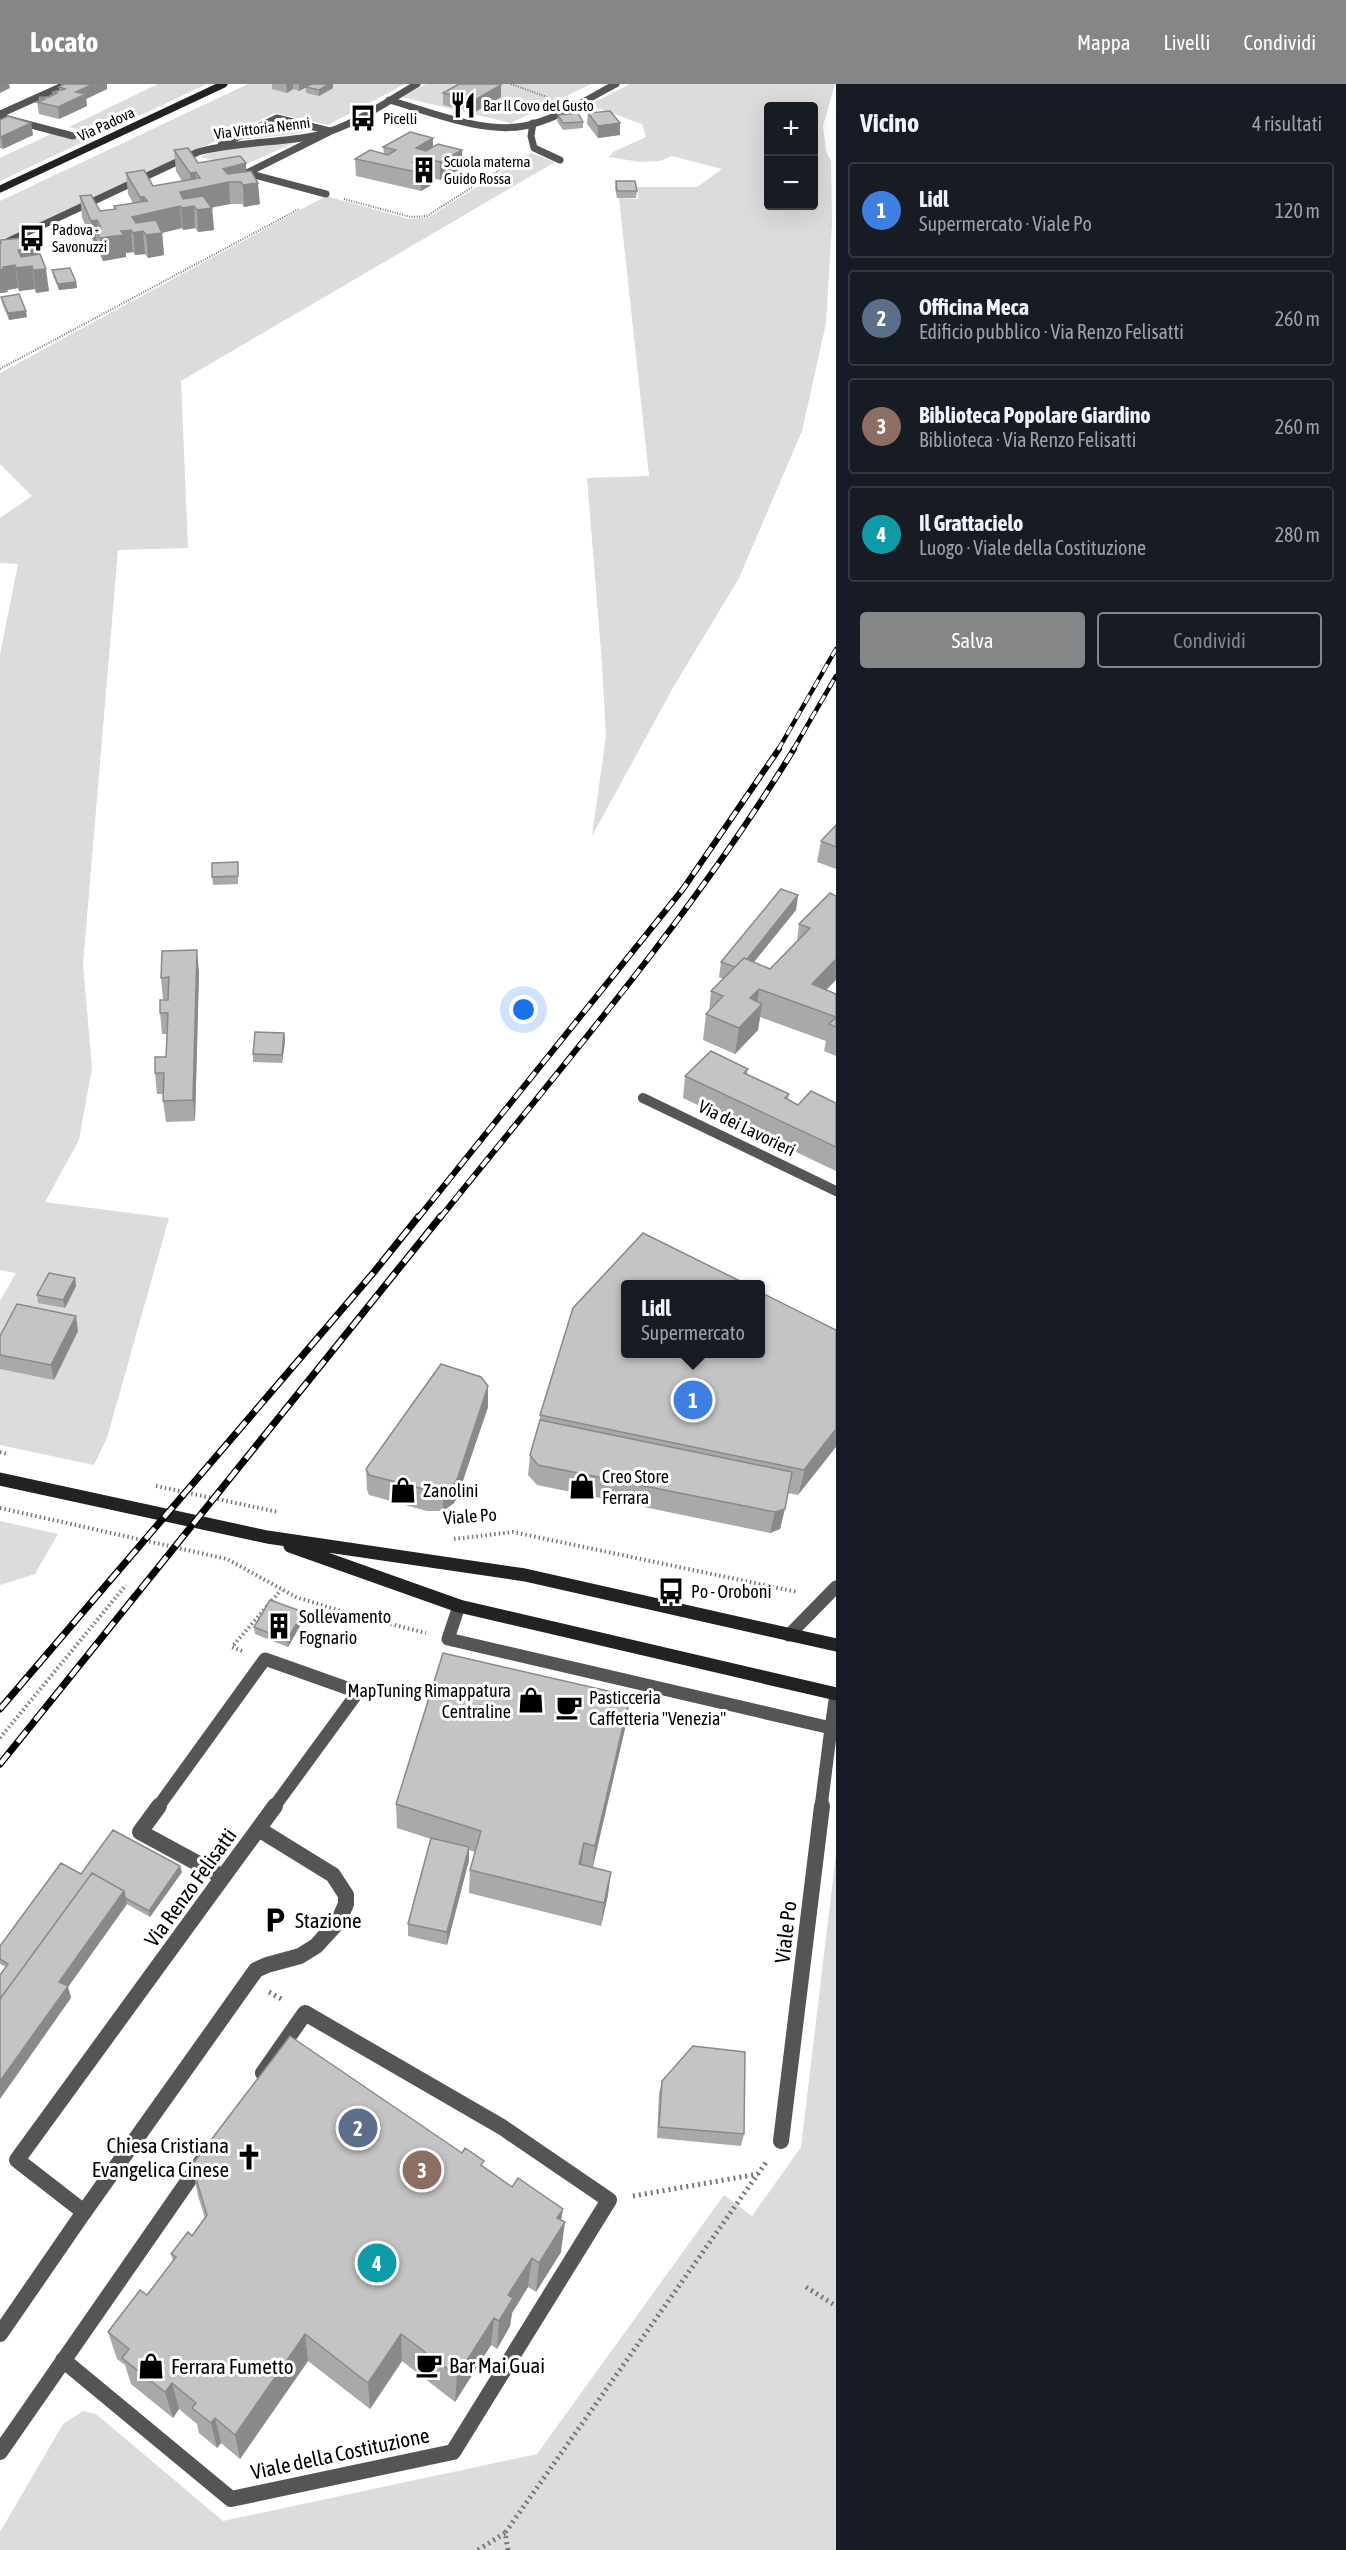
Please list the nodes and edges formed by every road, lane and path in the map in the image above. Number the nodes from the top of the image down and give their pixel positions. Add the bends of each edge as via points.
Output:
1 (67, 84) edge
2 (224, 84) edge
3 (417, 84) edge
4 (512, 84) edge
5 (616, 84) edge
6 (390, 100) junction
7 (573, 105) junction
8 (0, 116) edge
9 (533, 123) junction
10 (330, 131) junction
11 (73, 136) dead end
12 (221, 146) junction
13 (534, 148) junction
14 (186, 157) junction
15 (196, 160) edge
16 (560, 160) dead end
17 (227, 168) edge
18 (247, 173) junction
19 (0, 189) edge
20 (326, 194) junction
21 (0, 246) edge
22 (0, 369) edge
23 (643, 1098) dead end
24 (836, 1191) edge
25 (0, 1452) edge
26 (9, 1454) dead end
27 (0, 1479) edge
28 (150, 1484) dead end
29 (0, 1508) edge
30 (290, 1515) dead end
31 (267, 1537) junction
32 (448, 1540) dead end
33 (126, 1585) dead end
34 (836, 1587) edge
35 (281, 1590) junction
36 (826, 1598) junction
37 (459, 1606) junction
38 (789, 1635) junction
39 (448, 1639) junction
40 (836, 1646) edge
41 (232, 1647) dead end
42 (836, 1694) edge
43 (831, 1728) junction
44 (0, 1738) edge
45 (260, 1830) junction
46 (224, 1878) junction
47 (249, 1981) junction
48 (305, 2013) junction
49 (251, 2090) edge
50 (781, 2141) joint
51 (211, 2148) edge
52 (758, 2174) junction
53 (609, 2200) junction
54 (84, 2212) junction
55 (807, 2287) dead end
56 (836, 2306) edge
57 (0, 2334) edge
58 (63, 2360) junction
59 (0, 2452) edge
60 (504, 2533) junction
61 (478, 2550) edge
62 (508, 2550) edge

1 - 8 street
2 - 19 main road, Via Padova
3 - 6 street, Via Vittoria Nenni
4 - 7 path
5 - 7 street
6 - 9 street via 490,126
6 - 10 street, Via Vittoria Nenni
7 - 9 street
8 - 11 street
9 - 13 street
10 - 12 street, Via Vittoria Nenni
10 - 12 street via 277,118
10 - 18 street, Via Vittoria Nenni
12 - 14 street, Via Vittoria Nenni
13 - 16 street
13 - 20 path via 427,216 411,217
14 - 15 street
14 - 21 street
17 - 18 street
18 - 20 street
20 - 22 path
23 - 24 street, Via dei Lavorieri
25 - 26 path
27 - 31 main road, Viale Po
28 - 30 path
29 - 35 path via 227,1559
31 - 37 main road, Viale Po
31 - 38 main road, Viale Po via 525,1575
32 - 36 path, Viale Po via 513,1532
33 - 44 path
34 - 36 street
35 - 39 path via 312,1603
35 - 41 path
36 - 38 street
37 - 39 street
37 - 42 main road, Viale Po
38 - 40 main road, Viale Po
39 - 43 street
42 - 43 street, Viale Po
43 - 50 street, Viale Po
45 - 46 street, Via Renzo Felisatti
45 - 46 street via 358,1692 265,1659 140,1832
45 - 47 street, Via Renzo Felisatti via 333,1875 346,1895 345,1906 321,1942 301,1956 264,1965
46 - 54 street, Via Renzo Felisatti via 17,2160
47 - 48 path
47 - 54 street, Via Renzo Felisatti
48 - 49 street
48 - 53 street via 502,2127
50 - 52 path
51 - 58 street
52 - 53 path
52 - 60 path
53 - 58 street, Viale della Costituzione via 453,2452 231,2499
54 - 57 street
55 - 56 path
58 - 59 street
60 - 61 path
60 - 62 path

